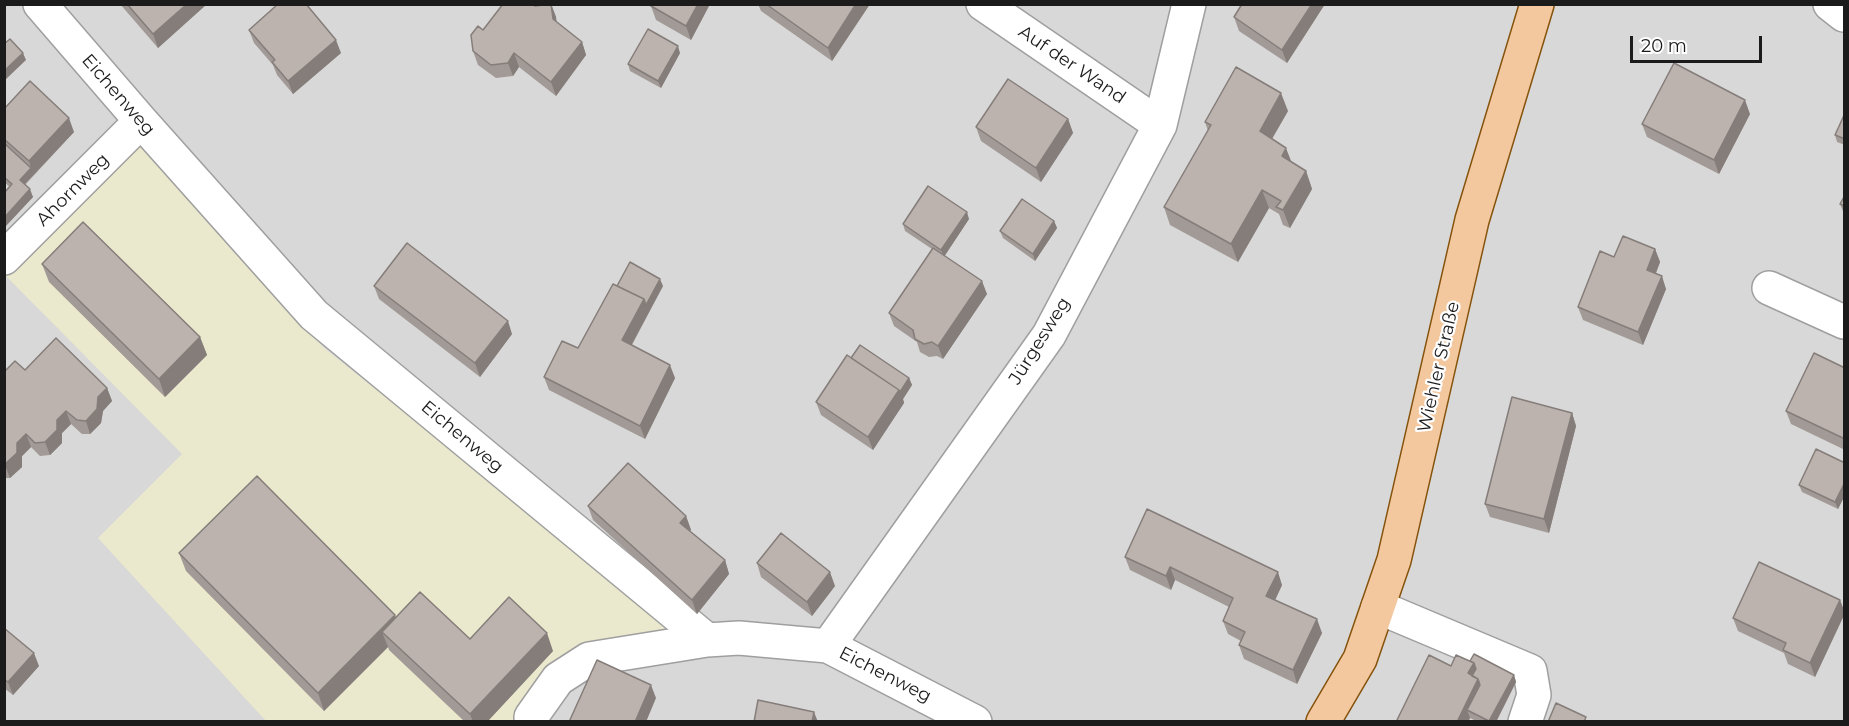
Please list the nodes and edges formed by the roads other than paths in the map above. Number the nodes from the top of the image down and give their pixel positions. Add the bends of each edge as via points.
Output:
1 (40, 4) edge
2 (983, 4) edge
3 (1189, 4) edge
4 (1537, 4) edge
5 (1830, 4) edge
6 (1845, 15) edge
7 (141, 122) junction
8 (1160, 125) junction
9 (4, 258) edge
10 (1769, 288) dead end
11 (1845, 322) edge
12 (1378, 607) junction
13 (707, 640) junction
14 (828, 646) junction
15 (532, 722) edge
16 (975, 722) edge
17 (1323, 722) edge
18 (1525, 722) edge

1 - 7 street, Eichenweg
2 - 8 street, Auf der Wand
3 - 8 street, Jürgesweg
4 - 12 main road, Wiehler Straße via 1472,220 1394,560
5 - 6 street
7 - 9 street, Ahornweg
7 - 13 street, Eichenweg via 314,315
8 - 14 street, Jürgesweg via 1049,335
10 - 11 street
12 - 17 main road, Wiehler Straße via 1360,659
12 - 18 street via 1530,672 1534,695
13 - 14 street, Eichenweg via 739,638
13 - 15 street via 589,658 558,679 531,717
14 - 16 street, Eichenweg

